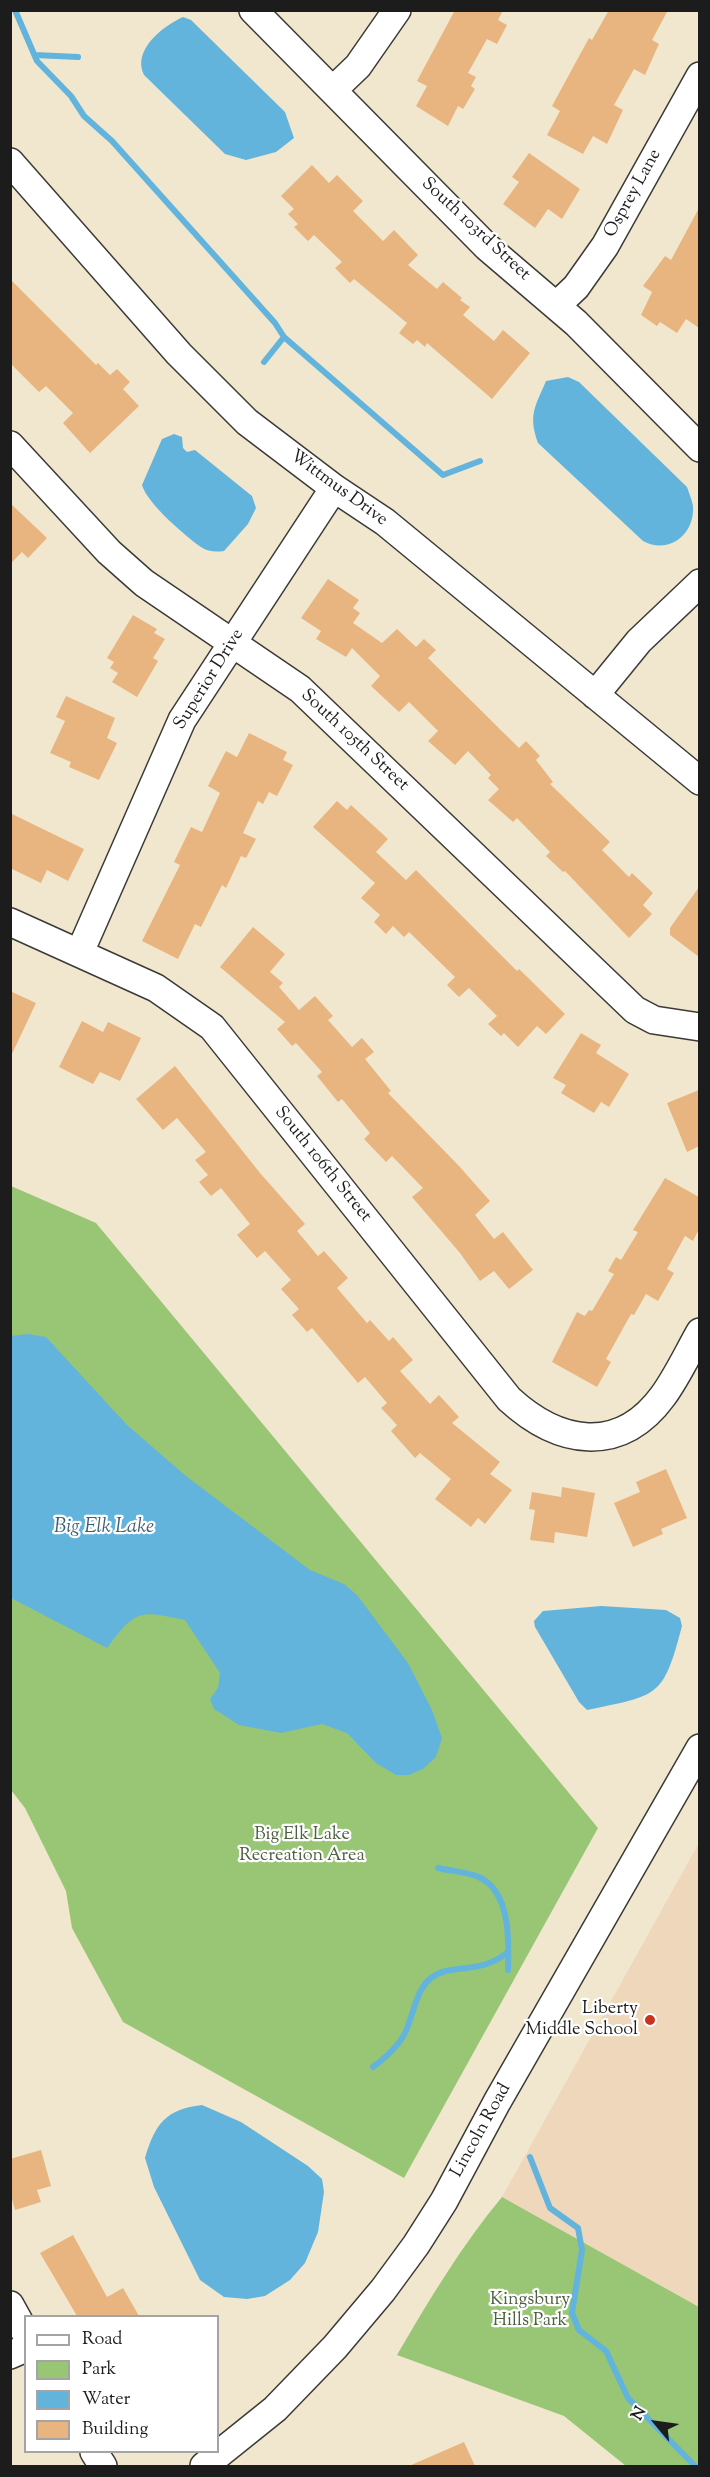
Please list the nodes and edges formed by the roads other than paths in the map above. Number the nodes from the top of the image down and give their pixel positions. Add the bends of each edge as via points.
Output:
1 (253, 10) edge
2 (397, 10) edge
3 (699, 76) edge
4 (333, 90) junction
5 (10, 162) edge
6 (557, 305) junction
7 (10, 445) edge
8 (699, 448) edge
9 (334, 488) junction
10 (699, 583) edge
11 (231, 645) junction
12 (595, 695) junction
13 (699, 781) edge
14 (10, 922) edge
15 (80, 952) junction
16 (699, 1027) edge
17 (699, 1332) edge
18 (699, 1748) edge
19 (10, 2305) edge
20 (24, 2330) edge
21 (24, 2349) edge
22 (10, 2355) edge
23 (95, 2453) edge
24 (103, 2466) edge
25 (204, 2466) edge

1 - 4 street, South 103rd Street
2 - 4 street via 358,66
3 - 6 street, Osprey Lane via 598,257
4 - 6 street, South 103rd Street via 487,247
5 - 9 street, Wittmus Drive via 187,361 247,422
6 - 8 street, South 103rd Street
7 - 11 street, South 105th Street via 109,552 144,583
9 - 11 street, Superior Drive
9 - 12 street, Wittmus Drive via 385,522
10 - 12 street via 639,641
11 - 15 street, Superior Drive via 182,720
11 - 16 street, South 105th Street via 300,689 635,1010 654,1020
12 - 13 street, Wittmus Drive
14 - 15 street, South 106th Street
15 - 17 street, South 106th Street via 156,988 212,1027 509,1399 550,1429 576,1437 603,1436 627,1428 664,1395
18 - 25 street, Lincoln Road via 416,2245 383,2290 283,2402
19 - 20 street
21 - 22 street
23 - 24 street

